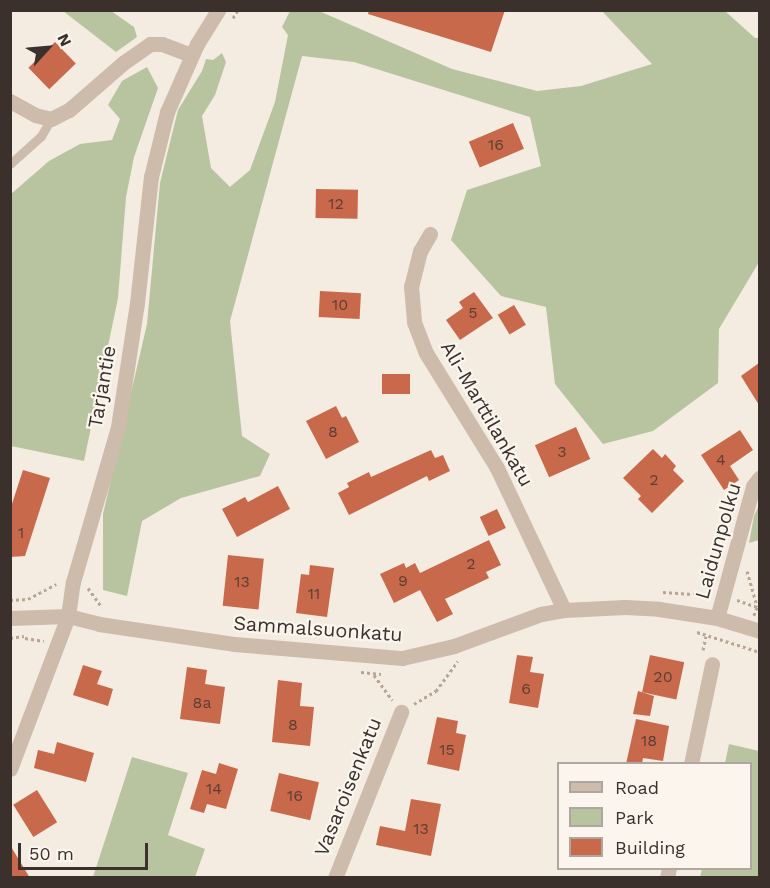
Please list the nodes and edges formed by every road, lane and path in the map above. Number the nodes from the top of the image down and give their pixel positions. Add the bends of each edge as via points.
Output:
1 (218, 10) edge
2 (191, 55) junction
3 (10, 101) edge
4 (51, 119) junction
5 (10, 164) edge
6 (430, 234) dead end
7 (759, 477) edge
8 (737, 545) junction
9 (73, 582) junction
10 (657, 591) dead end
11 (723, 596) junction
12 (10, 600) edge
13 (757, 607) junction
14 (109, 608) dead end
15 (564, 610) junction
16 (68, 616) junction
17 (10, 618) edge
18 (717, 618) junction
19 (755, 630) edge
20 (759, 652) edge
21 (712, 664) dead end
22 (374, 675) dead end
23 (401, 712) joint
24 (691, 762) edge
25 (10, 769) edge
26 (335, 878) edge

1 - 2 street, Tarjantie
2 - 4 street via 162,44 150,44 69,110
2 - 9 street, Tarjantie via 167,111 151,177 118,427
3 - 4 street
4 - 5 lane via 41,136
6 - 15 street, Ali-Marttilankatu via 420,251 411,286 414,322 426,353 497,468
7 - 8 street, Laidunpolku
8 - 11 street, Laidunpolku
8 - 13 path
9 - 12 path via 59,583 28,599
9 - 14 path via 87,587 99,606
9 - 16 street, Tarjantie
10 - 11 path
11 - 13 path
11 - 18 street, Laidunpolku
13 - 19 path
15 - 16 street, Sammalsuonkatu via 541,614 454,646 402,658 234,644
15 - 18 street, Sammalsuonkatu via 625,607
16 - 17 street, Sammalsuonkatu
16 - 25 street, Tarjantie
18 - 19 street, Sammalsuonkatu
19 - 20 path via 744,646
21 - 24 street
22 - 23 path
23 - 26 street, Vasaroisenkatu

